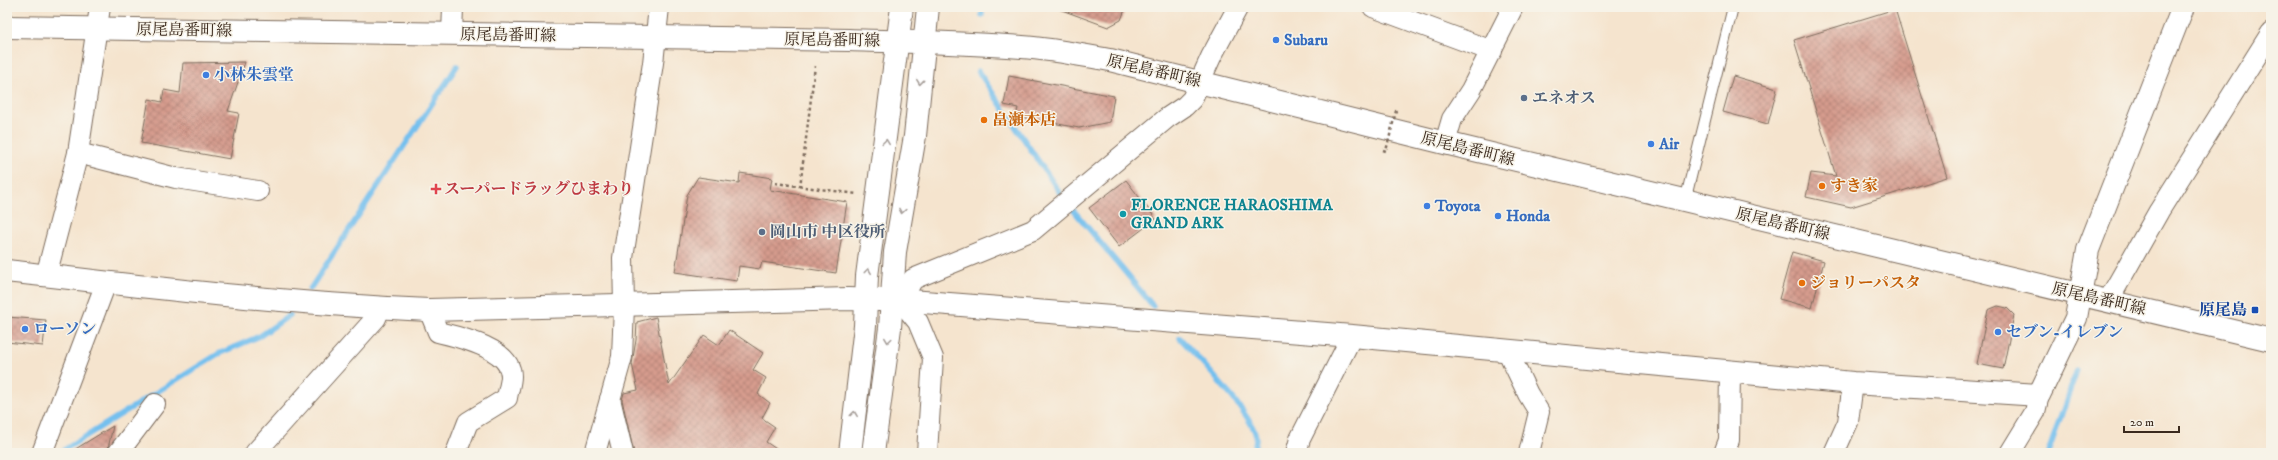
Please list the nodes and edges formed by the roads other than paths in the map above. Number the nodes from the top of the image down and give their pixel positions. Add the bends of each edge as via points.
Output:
1 (100, 7) edge
2 (453, 7) edge
3 (659, 7) edge
4 (902, 7) edge
5 (928, 7) edge
6 (1238, 7) edge
7 (1373, 7) edge
8 (1513, 7) edge
9 (1733, 7) edge
10 (2183, 7) edge
11 (7, 27) edge
12 (96, 28) junction
13 (2271, 33) edge
14 (452, 34) junction
15 (655, 38) junction
16 (897, 42) junction
17 (924, 43) junction
18 (1492, 51) junction
19 (1200, 82) junction
20 (1445, 144) junction
21 (78, 153) junction
22 (258, 191) dead end
23 (1685, 201) junction
24 (7, 271) edge
25 (46, 276) junction
26 (106, 283) junction
27 (2080, 294) junction
28 (866, 300) junction
29 (896, 300) junction
30 (2108, 301) junction
31 (624, 306) junction
32 (380, 308) junction
33 (429, 310) junction
34 (1352, 336) junction
35 (2271, 340) edge
36 (1508, 352) junction
37 (1730, 372) junction
38 (1854, 383) junction
39 (2039, 395) junction
40 (610, 397) junction
41 (155, 404) dead end
42 (42, 453) edge
43 (118, 453) edge
44 (255, 453) edge
45 (456, 453) edge
46 (594, 453) edge
47 (623, 453) edge
48 (850, 453) edge
49 (873, 453) edge
50 (927, 453) edge
51 (1296, 453) edge
52 (1529, 453) edge
53 (1724, 453) edge
54 (1834, 453) edge
55 (2010, 453) edge

1 - 12 street
2 - 14 street
3 - 15 street
4 - 16 street
5 - 17 street
6 - 19 street
7 - 18 street
8 - 18 street
9 - 23 lane
10 - 27 street via 2088,250
11 - 12 street, 原尾島番町線
12 - 14 street, 原尾島番町線
12 - 21 street
13 - 30 street via 2159,211
14 - 15 street, 原尾島番町線
15 - 16 street, 原尾島番町線
15 - 31 street via 623,258
16 - 17 street, 原尾島番町線
28 -> 16 street
17 - 19 street, 原尾島番町線 via 1008,46 1070,53
17 -> 29 street via 915,136 894,252
18 - 20 street via 1452,119
19 - 20 street, 原尾島番町線
19 - 29 street via 1192,99 1185,106 1033,230 913,279
20 - 23 street, 原尾島番町線
21 - 22 street via 176,178
21 - 25 street
23 - 27 street, 原尾島番町線
24 - 25 street
25 - 26 street
26 - 32 street
26 - 42 street
27 - 30 street, 原尾島番町線
27 - 39 street via 2076,318
28 - 29 street
28 - 31 street
48 -> 28 street
29 - 34 street
29 -> 49 street
29 - 50 street via 918,322 934,358
30 - 35 street, 原尾島番町線
31 - 33 street
31 - 40 street via 622,357
32 - 33 street
32 - 44 street via 376,318
33 - 45 street via 438,332 472,340 500,356 508,365 511,376 507,398 468,422
34 - 36 street
34 - 51 street via 1300,439
36 - 37 street
36 - 52 street via 1539,412
37 - 38 street
37 - 53 street via 1729,440
38 - 39 street
38 - 54 street via 1848,422
39 - 55 street via 2035,412
40 - 46 street
40 - 47 street
41 - 43 street

